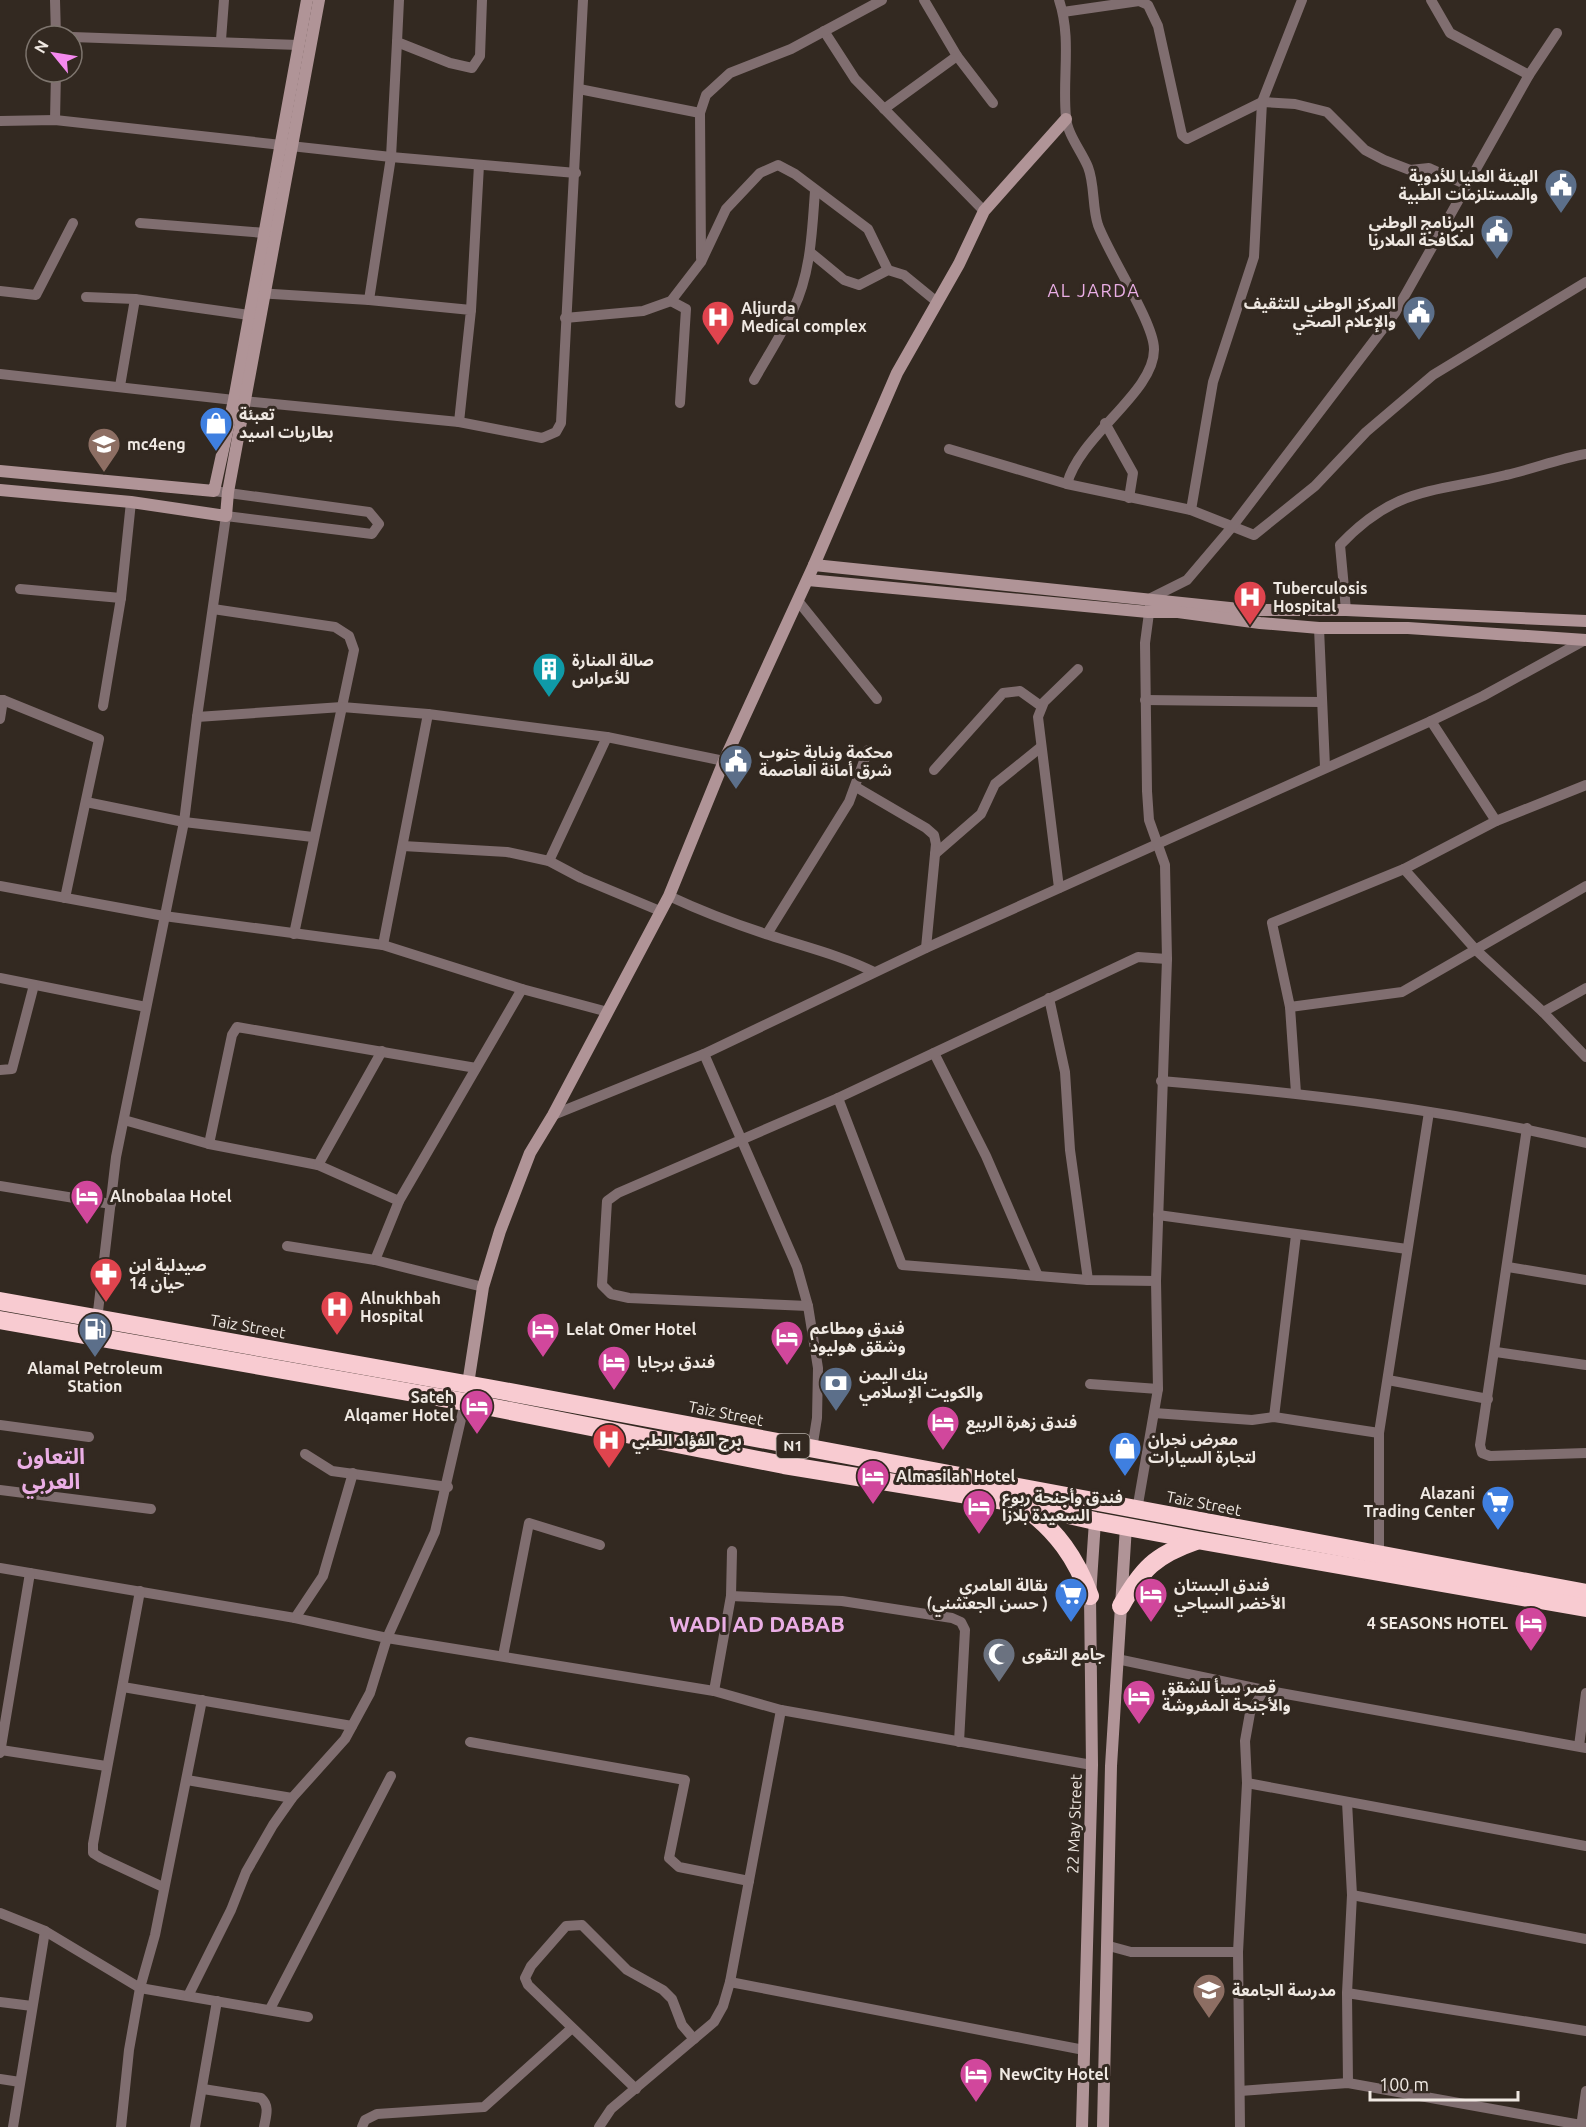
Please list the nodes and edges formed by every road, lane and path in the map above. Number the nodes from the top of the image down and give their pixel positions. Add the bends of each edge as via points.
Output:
1 (55, 0) edge
2 (224, 0) edge
3 (307, 0) edge
4 (319, 0) edge
5 (399, 0) edge
6 (482, 0) edge
7 (583, 0) edge
8 (882, 0) edge
9 (924, 0) edge
10 (1059, 0) edge
11 (1302, 0) edge
12 (1431, 0) edge
13 (1063, 12) junction
14 (56, 24) edge
15 (824, 31) junction
16 (1557, 33) dead end
17 (84, 37) edge
18 (221, 40) junction
19 (397, 42) junction
20 (299, 45) junction
21 (957, 57) junction
22 (1529, 75) junction
23 (56, 84) edge
24 (579, 89) junction
25 (1262, 102) junction
26 (993, 103) dead end
27 (884, 109) junction
28 (700, 113) junction
29 (1066, 119) junction
30 (55, 120) junction
31 (0, 121) edge
32 (287, 144) junction
33 (391, 157) junction
34 (479, 165) junction
35 (576, 173) junction
36 (1467, 185) junction
37 (815, 191) junction
38 (984, 211) junction
39 (73, 223) dead end
40 (140, 223) dead end
41 (265, 233) junction
42 (810, 252) junction
43 (701, 262) junction
44 (888, 270) junction
45 (1586, 282) edge
46 (0, 291) edge
47 (259, 294) junction
48 (86, 297) dead end
49 (135, 299) junction
50 (369, 300) junction
51 (671, 302) junction
52 (937, 302) junction
53 (471, 310) junction
54 (249, 315) junction
55 (565, 318) junction
56 (0, 374) edge
57 (754, 380) dead end
58 (120, 386) junction
59 (239, 401) junction
60 (680, 403) dead end
61 (459, 422) junction
62 (1105, 423) junction
63 (949, 449) dead end
64 (1586, 454) edge
65 (0, 471) edge
66 (1067, 484) junction
67 (0, 490) edge
68 (214, 491) junction
69 (228, 492) junction
70 (1129, 498) junction
71 (131, 502) junction
72 (1191, 510) junction
73 (212, 513) junction
74 (226, 516) junction
75 (1232, 527) junction
76 (814, 565) junction
77 (808, 580) junction
78 (20, 589) dead end
79 (121, 598) junction
80 (1151, 598) junction
81 (798, 601) junction
82 (213, 609) junction
83 (1346, 610) junction
84 (1148, 612) junction
85 (1586, 621) edge
86 (1319, 628) junction
87 (1586, 639) edge
88 (1078, 669) dead end
89 (878, 699) dead end
90 (2, 700) edge
91 (1145, 700) junction
92 (1321, 702) junction
93 (103, 706) dead end
94 (342, 706) junction
95 (1041, 706) junction
96 (428, 714) junction
97 (197, 717) junction
98 (0, 719) edge
99 (1431, 721) junction
100 (607, 737) junction
101 (1041, 747) junction
102 (868, 750) dead end
103 (724, 760) junction
104 (1325, 767) junction
105 (934, 770) dead end
106 (1586, 785) edge
107 (856, 787) junction
108 (86, 802) junction
109 (1496, 821) junction
110 (184, 822) junction
111 (313, 837) junction
112 (1157, 843) junction
113 (403, 846) junction
114 (935, 854) junction
115 (549, 861) junction
116 (1404, 869) junction
117 (0, 886) edge
118 (1586, 886) edge
119 (1059, 888) junction
120 (669, 896) junction
121 (65, 898) junction
122 (660, 911) junction
123 (164, 916) junction
124 (294, 934) junction
125 (767, 934) junction
126 (383, 945) junction
127 (926, 948) junction
128 (1476, 950) junction
129 (1167, 959) junction
130 (874, 972) junction
131 (0, 978) edge
132 (34, 985) junction
133 (1586, 988) edge
134 (522, 989) junction
135 (1049, 998) junction
136 (146, 1007) junction
137 (1290, 1007) junction
138 (608, 1012) junction
139 (1543, 1012) junction
140 (382, 1051) junction
141 (934, 1053) junction
142 (705, 1054) junction
143 (1586, 1057) edge
144 (476, 1068) junction
145 (0, 1070) edge
146 (1161, 1081) junction
147 (1296, 1093) junction
148 (838, 1098) junction
149 (1429, 1112) junction
150 (553, 1115) junction
151 (124, 1120) junction
152 (1527, 1128) junction
153 (742, 1141) junction
154 (1586, 1143) edge
155 (209, 1144) junction
156 (318, 1165) junction
157 (0, 1186) edge
158 (399, 1201) junction
159 (111, 1204) junction
160 (1158, 1215) junction
161 (1296, 1234) junction
162 (287, 1246) dead end
163 (1407, 1249) junction
164 (375, 1260) junction
165 (1508, 1267) junction
166 (1038, 1276) junction
167 (1088, 1280) junction
168 (1586, 1280) edge
169 (1156, 1281) junction
170 (483, 1287) junction
171 (0, 1301) edge
172 (808, 1306) junction
173 (0, 1320) edge
174 (97, 1320) junction
175 (1496, 1352) junction
176 (1586, 1365) edge
177 (1388, 1380) junction
178 (1090, 1384) dead end
179 (1158, 1389) junction
180 (466, 1393) junction
181 (1488, 1399) junction
182 (1154, 1413) junction
183 (1274, 1417) junction
184 (0, 1425) edge
185 (1379, 1433) junction
186 (88, 1437) dead end
187 (788, 1445) junction
188 (812, 1449) junction
189 (1586, 1453) edge
190 (305, 1454) dead end
191 (784, 1464) junction
192 (353, 1473) junction
193 (448, 1487) junction
194 (0, 1490) edge
195 (1017, 1503) junction
196 (151, 1509) dead end
197 (1137, 1510) junction
198 (1095, 1521) junction
199 (1126, 1526) junction
200 (1197, 1540) junction
201 (600, 1545) dead end
202 (732, 1551) dead end
203 (1379, 1556) junction
204 (0, 1568) edge
205 (30, 1573) junction
206 (140, 1591) junction
207 (1586, 1593) edge
208 (731, 1596) junction
209 (1090, 1596) junction
210 (1121, 1606) junction
211 (1586, 1608) edge
212 (295, 1618) junction
213 (387, 1638) junction
214 (503, 1656) junction
215 (1117, 1659) junction
216 (123, 1688) junction
217 (1264, 1690) junction
218 (714, 1691) junction
219 (1586, 1692) edge
220 (202, 1700) junction
221 (781, 1710) junction
222 (352, 1726) junction
223 (470, 1742) dead end
224 (959, 1742) junction
225 (1582, 1747) edge
226 (0, 1752) edge
227 (1092, 1765) junction
228 (1111, 1766) junction
229 (106, 1767) junction
230 (391, 1776) dead end
231 (187, 1780) junction
232 (1246, 1783) junction
233 (292, 1798) junction
234 (1347, 1802) junction
235 (1586, 1846) edge
236 (749, 1881) junction
237 (163, 1887) junction
238 (1352, 1895) junction
239 (0, 1913) edge
240 (45, 1931) junction
241 (1586, 1938) edge
242 (1087, 1946) junction
243 (1108, 1946) junction
244 (1238, 1952) junction
245 (730, 1982) junction
246 (140, 1988) junction
247 (1347, 1993) junction
248 (188, 1996) junction
249 (216, 2001) junction
250 (0, 2002) edge
251 (32, 2006) junction
252 (270, 2009) junction
253 (308, 2017) dead end
254 (572, 2028) junction
255 (1586, 2031) edge
256 (694, 2039) junction
257 (1084, 2050) junction
258 (0, 2079) edge
259 (20, 2082) junction
260 (1348, 2083) junction
261 (203, 2089) junction
262 (636, 2089) junction
263 (1240, 2091) junction
264 (1586, 2091) edge
265 (1581, 2126) edge
266 (13, 2127) edge
267 (121, 2127) edge
268 (195, 2127) edge
269 (264, 2127) edge
270 (362, 2127) edge
271 (599, 2127) edge
272 (1082, 2127) edge
273 (1103, 2127) edge
274 (1240, 2127) edge

1 - 14 street
2 - 18 street
3 - 20 street
4 - 32 street
5 - 19 street
6 - 19 street via 480,56 472,68
7 - 24 street
8 - 15 street
9 - 21 street
10 - 13 street
11 - 25 street
12 - 22 street via 1450,33
13 - 25 street via 1138,1 1148,5 1158,26 1182,135 1187,139
13 - 29 street via 1068,57
15 - 27 street via 855,79
15 - 28 street via 730,73 706,95
16 - 22 street
17 - 18 street
18 - 20 street
19 - 33 street
20 - 32 street
21 - 26 street
21 - 27 street
22 - 36 street
23 - 30 street
24 - 28 street
24 - 35 street
25 - 36 street via 1295,104 1327,112 1357,143 1384,160 1410,170 1429,168
25 - 72 street via 1254,257 1213,382
27 - 38 street
28 - 43 street
29 - 38 street
29 - 62 street via 1089,170 1098,224 1154,349 1148,374
30 - 31 street
30 - 32 street
32 - 33 street
32 - 41 street
32 - 47 street
33 - 34 street
33 - 50 street
34 - 35 street
34 - 53 street
35 - 55 street
36 - 75 street via 1395,313
37 - 42 street
37 - 43 street via 778,165 760,173 726,209
37 - 44 street via 868,229
38 - 52 street
39 - 46 street via 36,295
40 - 41 street
41 - 47 street
42 - 44 street via 844,280 859,285
42 - 57 street via 794,309
43 - 51 street
44 - 52 street via 904,275
45 - 75 street via 1432,375 1366,432 1315,486 1254,535
47 - 50 street
47 - 54 street
47 - 59 street
48 - 49 street
49 - 54 street
49 - 58 street
50 - 53 street
51 - 55 street via 643,311
51 - 60 street via 686,309
52 - 76 street via 897,373
53 - 61 street
54 - 59 street
55 - 61 street via 561,423 556,432 542,438
56 - 58 street
58 - 59 street
59 - 61 street
59 - 68 street
59 - 69 street
62 - 66 street via 1085,446
62 - 70 street via 1133,472
63 - 66 street
64 - 83 street via 1506,476 1415,494 1385,506 1340,545
65 - 68 street
66 - 70 street
67 - 71 street
68 - 69 street
68 - 73 street
69 - 74 street
69 - 74 street via 369,512 379,524 372,534
70 - 72 street
71 - 73 street
71 - 79 street
72 - 75 street
73 - 74 street
74 - 82 street
75 - 80 street via 1187,580
76 - 77 street
76 - 80 street
77 - 81 street
77 - 84 street
78 - 79 street
79 - 93 street
80 - 83 street via 1249,610
80 - 84 street
81 - 89 street
81 - 103 street
82 - 94 street via 335,627 349,636 354,650
82 - 97 street
83 - 85 street
84 - 86 street
84 - 91 street
86 - 87 street via 1408,628
86 - 92 street
87 - 99 street
88 - 95 street
90 - 98 street
90 - 108 street via 99,739
91 - 92 street
91 - 112 street via 1149,820
92 - 104 street
94 - 96 street
94 - 97 street
94 - 111 street
95 - 101 street
95 - 105 street via 1020,691 1003,693
96 - 100 street
96 - 113 street
97 - 110 street
99 - 104 street
99 - 109 street
100 - 103 street
100 - 115 street
101 - 114 street via 995,784 981,814
101 - 119 street
102 - 107 street
103 - 120 street
104 - 112 street
106 - 109 street
107 - 114 street via 929,830 935,839
107 - 125 street via 834,830
108 - 110 street
108 - 121 street
109 - 116 street
110 - 111 street
110 - 123 street
111 - 124 street
112 - 119 street
112 - 129 street via 1165,865
113 - 115 street via 507,852
113 - 126 street
114 - 127 street
115 - 122 street
116 - 128 street
116 - 137 street via 1272,923
117 - 121 street
118 - 128 street
119 - 127 street
120 - 122 street
120 - 125 street
121 - 123 street
122 - 138 street
123 - 124 street
123 - 136 street
124 - 126 street
125 - 130 street via 836,955
126 - 134 street
127 - 130 street
128 - 137 street via 1402,992
128 - 139 street
129 - 135 street via 1138,957
129 - 146 street
130 - 142 street
131 - 132 street
132 - 136 street
132 - 145 street via 12,1069
133 - 139 street
134 - 138 street
134 - 144 street
135 - 141 street
135 - 167 street via 1065,1072 1070,1150
136 - 151 street
137 - 147 street
138 - 150 street
139 - 143 street
140 - 144 street
140 - 155 street via 237,1028 232,1035
140 - 156 street
141 - 148 street
141 - 166 street via 986,1156
142 - 150 street
142 - 153 street
144 - 158 street
146 - 147 street
146 - 160 street
147 - 149 street
148 - 153 street
148 - 166 street via 902,1265
149 - 152 street
149 - 163 street
150 - 170 street via 530,1153
151 - 155 street
151 - 159 street
152 - 154 street
152 - 165 street
153 - 172 street via 797,1267
153 - 172 street via 618,1193 607,1202 602,1285 611,1294 629,1298
155 - 156 street
156 - 158 street
157 - 159 street
158 - 164 street
159 - 174 street
160 - 161 street
160 - 169 street
161 - 163 street
161 - 183 street
162 - 164 street
163 - 177 street
164 - 170 street
165 - 168 street
165 - 175 street
166 - 167 street
167 - 169 street
169 - 179 street
170 - 180 street
171 - 174 highway, Taiz Street / N1
172 - 188 street via 818,1368
173 - 180 highway, Taiz Street / N1
174 - 180 highway, Taiz Street / N1
175 - 176 street
175 - 181 street
177 - 181 street
177 - 185 street
178 - 179 street
179 - 182 street
180 - 187 highway, Taiz Street / N1
180 - 191 highway, Taiz Street / N1
180 - 193 street
181 - 189 street via 1482,1453
182 - 183 street via 1252,1420
182 - 197 street
183 - 185 street
184 - 186 street
185 - 203 street
187 - 188 highway, Taiz Street / N1
187 - 191 highway
188 - 197 highway, Taiz Street / N1
190 - 192 street via 332,1471
191 - 195 highway, Taiz Street / N1
192 - 193 street
192 - 212 street via 323,1576
193 - 213 street via 435,1532
194 - 196 street
195 - 198 highway, Taiz Street / N1
195 - 209 highway via 1062,1540 1080,1569
197 - 203 highway, Taiz Street / N1
198 - 199 highway, Taiz Street / N1
198 - 209 street, 22 May Street
199 - 200 highway, Taiz Street / N1
199 - 210 street
200 - 210 highway via 1157,1557 1138,1576
200 - 211 highway, Taiz Street / N1
201 - 214 street via 529,1523
202 - 208 street
203 - 207 highway, Taiz Street / N1
204 - 205 street
205 - 206 street
205 - 226 street
206 - 212 street
206 - 216 street
208 - 218 street
208 - 224 street via 842,1601 961,1622 965,1630
209 - 227 street, 22 May Street
210 - 215 street
212 - 213 street
213 - 214 street
213 - 222 street via 370,1693
214 - 218 street
215 - 217 street
215 - 228 street
216 - 220 street
216 - 229 street
217 - 225 street
217 - 232 street via 1250,1713 1246,1731
218 - 221 street
219 - 225 street
220 - 222 street
220 - 231 street
221 - 224 street
221 - 236 street
222 - 233 street
223 - 236 street via 685,1780 669,1858 679,1867
224 - 227 street
226 - 229 street
227 - 228 street
227 - 242 street, 22 May Street
228 - 243 street
229 - 237 street via 93,1853
230 - 252 street
231 - 233 street
231 - 237 street
232 - 234 street
232 - 244 street
233 - 248 street via 246,1872
234 - 235 street
234 - 238 street
236 - 245 street
237 - 246 street
238 - 241 street
238 - 247 street
239 - 240 street
240 - 246 street
240 - 251 street
242 - 243 street
242 - 257 street, 22 May Street
243 - 244 street via 1131,1952
243 - 273 street
244 - 263 street
245 - 256 street via 714,2022
245 - 257 street
246 - 248 street
246 - 267 street
247 - 255 street
247 - 260 street
248 - 249 street
249 - 252 street
249 - 261 street
250 - 251 street
251 - 259 street
252 - 253 street
254 - 256 street via 525,1978 531,1965 566,1926 574,1924 588,1929 627,1970 663,1990
254 - 262 street
254 - 270 street via 484,2107 377,2114 365,2120
256 - 262 street
257 - 272 street, 22 May Street
258 - 259 street
259 - 266 street
260 - 263 street
260 - 265 street
261 - 268 street
261 - 269 street via 261,2098 267,2109
262 - 271 street via 611,2109
263 - 274 street
264 - 265 street

